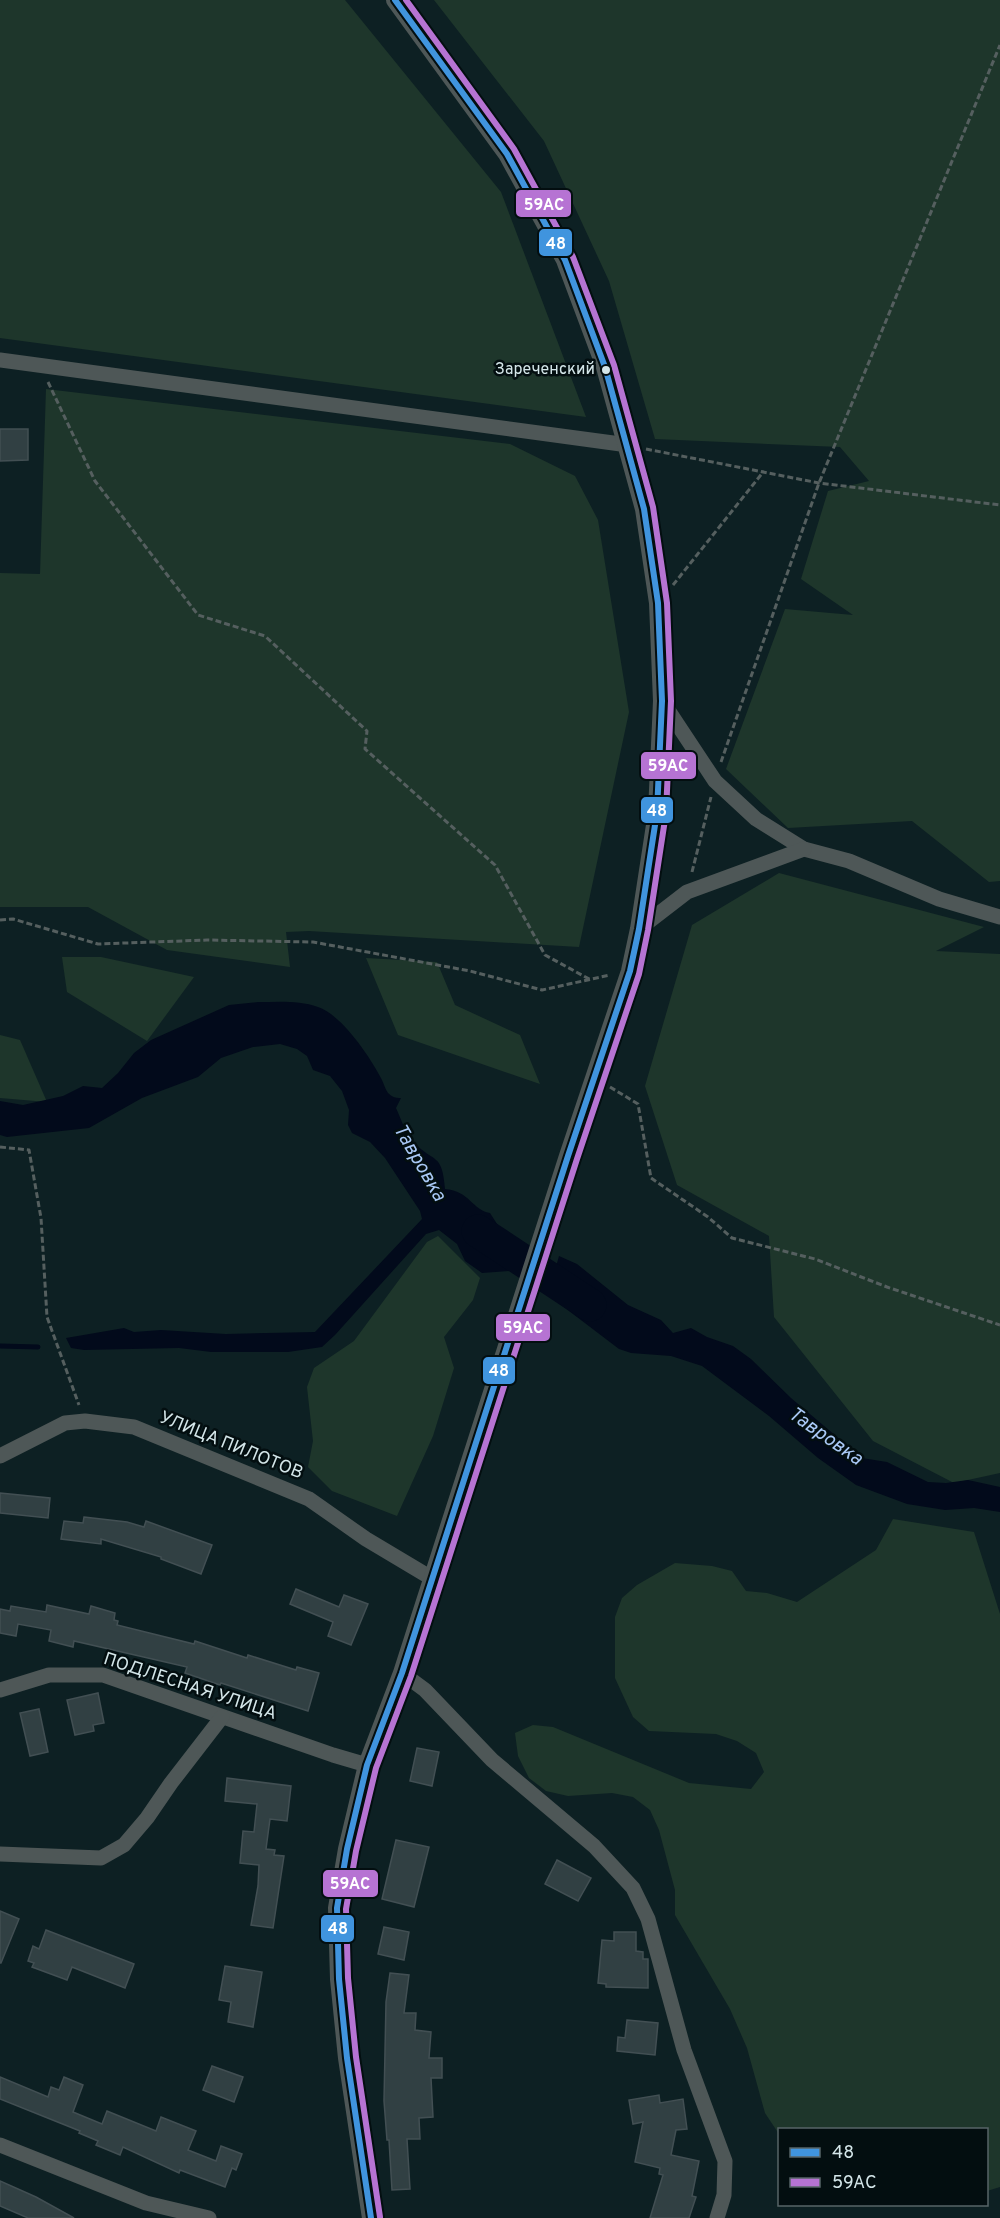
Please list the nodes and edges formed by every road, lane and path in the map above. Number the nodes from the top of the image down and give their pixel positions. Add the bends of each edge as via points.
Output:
1 (394, 0) edge
2 (1000, 45) edge
3 (0, 360) edge
4 (41, 366) junction
5 (628, 445) junction
6 (764, 471) junction
7 (819, 483) junction
8 (1000, 505) edge
9 (658, 603) junction
10 (662, 701) junction
11 (715, 781) junction
12 (804, 849) junction
13 (687, 892) junction
14 (1000, 917) edge
15 (0, 920) edge
16 (639, 929) junction
17 (630, 971) junction
18 (591, 980) junction
19 (594, 1077) junction
20 (0, 1147) edge
21 (1000, 1325) edge
22 (85, 1421) junction
23 (0, 1456) edge
24 (433, 1579) junction
25 (402, 1673) junction
26 (0, 1690) edge
27 (222, 1718) junction
28 (367, 1765) junction
29 (0, 1854) edge
30 (0, 2145) edge
31 (209, 2218) edge
32 (371, 2218) edge
33 (717, 2218) edge

1 - 5 street via 507,154 565,260 605,367
2 - 7 path
3 - 4 street
4 - 5 street
4 - 18 path via 95,481 198,615 265,636 367,731 365,749 495,866 545,955
5 - 6 path
5 - 9 street via 644,508
6 - 7 path
6 - 9 path
7 - 8 path
7 - 11 path
9 - 10 street
10 - 11 street
10 - 16 street via 657,812
11 - 12 street via 756,819
11 - 13 path
12 - 13 street
12 - 14 street via 849,861 939,899
13 - 16 street
15 - 18 path via 13,919 98,944 313,942 470,971 542,990
16 - 17 street
17 - 18 path
17 - 19 street
19 - 21 path via 638,1104 651,1178 732,1238 814,1259
19 - 24 street
20 - 22 path via 29,1150 41,1218 47,1317
22 - 23 street, УЛИЦА ПИЛОТОВ via 65,1423
22 - 24 street, УЛИЦА ПИЛОТОВ via 134,1427 309,1499
24 - 25 street
25 - 28 street
25 - 33 street via 425,1690 492,1761 594,1846 633,1888 648,1918 684,2050 725,2161 724,2195
26 - 27 street, ПОДЛЕСНАЯ УЛИЦА via 49,1675 103,1675
27 - 28 street, ПОДЛЕСНАЯ УЛИЦА
27 - 29 street via 124,1845 101,1858
28 - 32 street via 338,1908 339,1979 347,2058
30 - 31 street via 146,2203

